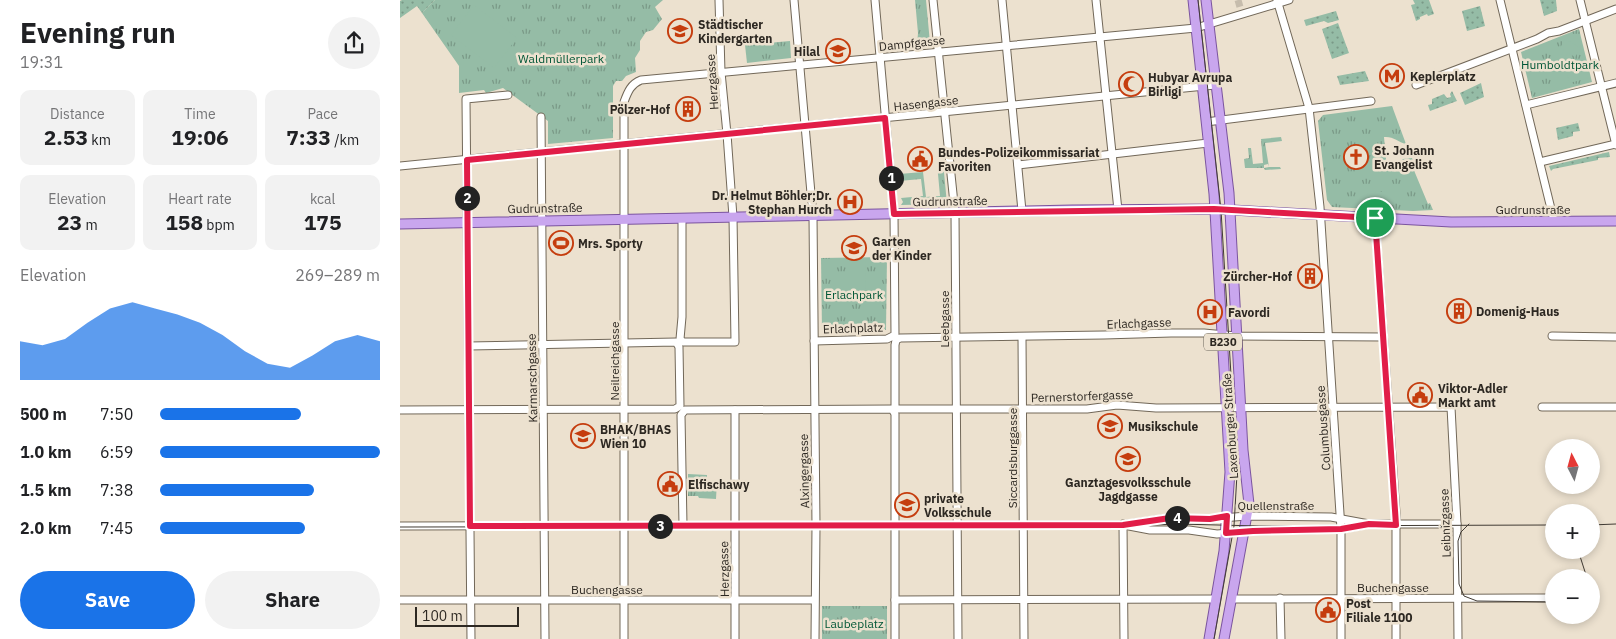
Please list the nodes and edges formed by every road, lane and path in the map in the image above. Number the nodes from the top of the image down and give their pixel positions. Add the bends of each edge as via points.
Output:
1 (719, 0) edge
2 (794, 0) edge
3 (875, 0) edge
4 (933, 0) edge
5 (1002, 0) edge
6 (1096, 0) edge
7 (1193, 0) edge
8 (1206, 0) edge
9 (1289, 0) edge
10 (1500, 0) edge
11 (1580, 0) edge
12 (1277, 2) edge
13 (1616, 9) edge
14 (1585, 21) junction
15 (1209, 24) junction
16 (1196, 28) junction
17 (1100, 36) junction
18 (1006, 45) junction
19 (1512, 49) junction
20 (939, 52) junction
21 (880, 58) junction
22 (800, 65) junction
23 (721, 72) junction
24 (1616, 83) edge
25 (1215, 85) junction
26 (632, 86) joint
27 (1202, 86) junction
28 (1416, 86) dead end
29 (1602, 87) junction
30 (508, 95) dead end
31 (1106, 96) junction
32 (1371, 102) dead end
33 (1011, 105) junction
34 (1526, 105) junction
35 (1309, 108) junction
36 (945, 112) junction
37 (541, 117) dead end
38 (885, 118) junction
39 (1220, 120) junction
40 (1206, 122) junction
41 (806, 125) junction
42 (727, 134) junction
43 (1208, 142) junction
44 (624, 144) junction
45 (1616, 144) edge
46 (541, 153) junction
47 (1112, 153) junction
48 (467, 160) junction
49 (1540, 162) junction
50 (1018, 165) junction
51 (400, 166) edge
52 (1214, 209) junction
53 (1118, 210) junction
54 (1230, 210) junction
55 (1022, 212) junction
56 (955, 213) junction
57 (894, 214) junction
58 (813, 216) junction
59 (1320, 216) junction
60 (733, 217) junction
61 (682, 218) junction
62 (1375, 218) junction
63 (625, 219) junction
64 (542, 221) junction
65 (1554, 221) junction
66 (1616, 221) edge
67 (467, 222) junction
68 (400, 224) edge
69 (1222, 334) junction
70 (1022, 336) junction
71 (1236, 336) junction
72 (1329, 336) junction
73 (1383, 336) junction
74 (1552, 336) dead end
75 (955, 337) junction
76 (1616, 337) edge
77 (814, 340) junction
78 (679, 342) junction
79 (625, 343) junction
80 (542, 344) junction
81 (469, 346) junction
82 (1333, 407) junction
83 (1451, 407) joint
84 (1542, 407) dead end
85 (1616, 407) edge
86 (955, 408) junction
87 (1241, 408) junction
88 (1388, 408) junction
89 (544, 409) junction
90 (681, 409) junction
91 (814, 409) junction
92 (895, 409) junction
93 (1024, 409) junction
94 (1227, 409) junction
95 (400, 410) edge
96 (469, 410) junction
97 (625, 410) junction
98 (735, 410) junction
99 (1227, 516) junction
100 (1247, 516) junction
101 (1341, 518) junction
102 (1369, 524) junction
103 (1457, 524) junction
104 (683, 525) junction
105 (1123, 525) junction
106 (1396, 525) junction
107 (400, 526) edge
108 (470, 526) junction
109 (544, 526) junction
110 (624, 526) junction
111 (734, 526) junction
112 (816, 526) junction
113 (896, 526) junction
114 (956, 526) junction
115 (1024, 526) junction
116 (1341, 529) junction
117 (1244, 531) junction
118 (1226, 533) junction
119 (1280, 598) junction
120 (1341, 598) junction
121 (1458, 598) junction
122 (1545, 598) edge
123 (471, 599) junction
124 (545, 599) junction
125 (958, 599) junction
126 (1124, 599) junction
127 (1216, 599) junction
128 (1232, 599) junction
129 (1397, 599) junction
130 (400, 600) edge
131 (625, 600) junction
132 (735, 600) junction
133 (814, 600) junction
134 (895, 600) junction
135 (1024, 600) junction
136 (471, 639) edge
137 (545, 639) edge
138 (624, 639) edge
139 (735, 639) edge
140 (814, 639) edge
141 (895, 639) edge
142 (958, 639) edge
143 (1024, 639) edge
144 (1124, 639) edge
145 (1209, 639) edge
146 (1224, 639) edge
147 (1281, 639) edge
148 (1341, 639) edge
149 (1396, 639) edge
150 (1458, 639) edge

1 - 23 street, Herzgasse
2 - 22 street
3 - 21 street
4 - 20 street, Leebgasse
5 - 18 street
6 - 17 street
7 - 16 main road, Laxenburger Straße / B230
8 - 15 main road, Laxenburger Straße / B230
9 - 12 street, Dampfgasse
10 - 19 street
11 - 14 street
12 - 15 street, Dampfgasse via 1241,10
12 - 35 street
13 - 14 street
14 - 19 street
14 - 29 street
15 - 16 street, Dampfgasse
15 - 25 main road, Laxenburger Straße / B230
16 - 17 street, Dampfgasse
16 - 27 main road, Laxenburger Straße / B230
17 - 18 street, Dampfgasse
17 - 31 street
18 - 20 street, Dampfgasse
18 - 33 street
19 - 28 street
19 - 34 street
20 - 21 street, Dampfgasse
20 - 36 street, Leebgasse
21 - 22 street, Dampfgasse
21 - 38 street
22 - 23 street, Dampfgasse
22 - 41 street
23 - 26 street, Dampfgasse via 642,80
23 - 42 street, Herzgasse
24 - 29 street
25 - 27 street, Hasengasse
25 - 39 main road, Laxenburger Straße / B230
26 - 44 street, Neilreichgasse via 624,102
27 - 31 street, Hasengasse
27 - 40 main road, Laxenburger Straße / B230
29 - 34 street
29 - 45 street
30 - 48 street via 466,99
31 - 33 street, Hasengasse
31 - 47 street
32 - 35 street
33 - 36 street, Hasengasse
33 - 50 street
34 - 49 street
35 - 39 street
35 - 59 street
36 - 38 street, Hasengasse
36 - 56 street, Leebgasse
37 - 46 street, Karmarschgasse
38 - 41 street, Hasengasse
38 - 57 street
39 - 40 street
39 - 54 main road, Laxenburger Straße / B230
40 - 43 main road, Laxenburger Straße / B230
41 - 42 street, Hasengasse
41 - 58 street
42 - 44 street, Hasengasse
42 - 60 street, Herzgasse
43 - 47 street
43 - 52 main road, Laxenburger Straße / B230
44 - 46 street, Hasengasse
44 - 63 street, Neilreichgasse
45 - 49 street
46 - 48 street, Hasengasse
46 - 64 street, Karmarschgasse
47 - 50 street
47 - 53 street
48 - 51 street, Hasengasse
48 - 67 street
49 - 65 street
50 - 55 street
52 - 53 main road, Gudrunstraße
52 - 54 main road, Gudrunstraße
52 - 69 main road, Laxenburger Straße / B230
53 - 55 main road, Gudrunstraße
54 - 59 main road, Gudrunstraße
54 - 71 main road, Laxenburger Straße / B230
55 - 56 main road, Gudrunstraße
56 - 57 main road, Gudrunstraße
56 - 75 street, Leebgasse
57 - 58 main road, Gudrunstraße
57 - 77 street, Erlachplatz via 895,335 887,339
58 - 60 main road, Gudrunstraße
58 - 77 street, Erlachplatz
59 - 62 main road
59 - 72 street, Columbusgasse
60 - 61 main road, Gudrunstraße
60 - 78 street, Herzgasse via 735,342
61 - 63 main road, Gudrunstraße
61 - 78 street
62 - 65 main road, Gudrunstraße via 1451,222
62 - 73 street
63 - 64 main road, Gudrunstraße
63 - 79 street, Neilreichgasse
64 - 67 main road, Gudrunstraße
64 - 80 street, Karmarschgasse
65 - 66 main road, Gudrunstraße
67 - 68 main road, Gudrunstraße
67 - 81 street
69 - 70 street, Erlachgasse
69 - 71 street, Erlachgasse
69 - 94 main road, Laxenburger Straße / B230
70 - 75 street, Erlachgasse
70 - 93 street, Siccardsburggasse
71 - 72 street, Erlachgasse
71 - 87 main road, Laxenburger Straße / B230
72 - 73 street, Erlachgasse
72 - 82 street, Columbusgasse
73 - 88 street
74 - 76 street
75 - 86 street, Leebgasse
75 - 92 street, Erlachgasse via 896,340
77 - 91 street, Alxingergasse
78 - 79 street
78 - 90 street
79 - 80 street
79 - 97 street, Neilreichgasse
80 - 81 street
80 - 89 street, Karmarschgasse
81 - 96 street
82 - 87 street, Pernerstorfergasse
82 - 88 street, Pernerstorfergasse
82 - 101 street, Columbusgasse
83 - 88 street, Pernerstorfergasse
83 - 103 street, Leibnizgasse
84 - 85 street
86 - 92 street, Pernerstorfergasse
86 - 93 street, Pernerstorfergasse
86 - 114 street, Leebgasse
87 - 94 street, Pernerstorfergasse
87 - 100 main road, Laxenburger Straße / B230
88 - 106 street
89 - 96 street, Pernerstorfergasse
89 - 97 street, Pernerstorfergasse
89 - 109 street, Karmarschgasse
90 - 97 street, Pernerstorfergasse
90 - 98 street, Pernerstorfergasse
90 - 104 street
91 - 92 street, Pernerstorfergasse
91 - 98 street, Pernerstorfergasse
91 - 112 street, Alxingergasse
92 - 113 street
93 - 94 street, Pernerstorfergasse via 1087,409 1117,405
93 - 115 street, Siccardsburggasse
94 - 99 main road, Laxenburger Straße / B230 via 1230,472
95 - 96 street, Pernerstorfergasse
96 - 108 street
97 - 110 street, Neilreichgasse
98 - 111 street, Herzgasse
99 - 100 street, Quellenstraße
99 - 105 street, Quellenstraße via 1170,518
99 - 118 main road, Laxenburger Straße / B230
100 - 101 street, Quellenstraße
100 - 117 main road, Laxenburger Straße / B230
101 - 102 street, Quellenstraße
101 - 116 street, Columbusgasse
102 - 106 street, Quellenstraße
102 - 116 street, Quellenstraße
103 - 106 street, Quellenstraße
103 - 121 street, Leibnizgasse
104 - 110 street, Quellenstraße
104 - 111 street, Quellenstraße
105 - 115 street, Quellenstraße
105 - 118 street, Quellenstraße via 1150,530
105 - 126 street
106 - 129 street
107 - 108 street, Quellenstraße
108 - 109 street, Quellenstraße
108 - 123 street
109 - 110 street, Quellenstraße
109 - 124 street, Karmarschgasse
110 - 131 street, Neilreichgasse
111 - 112 street, Quellenstraße
111 - 132 street, Herzgasse
112 - 113 street, Quellenstraße
112 - 133 street, Alxingergasse
113 - 114 street, Quellenstraße
113 - 134 street
114 - 115 street, Quellenstraße
114 - 125 street, Leebgasse
115 - 135 street, Siccardsburggasse
116 - 117 street, Quellenstraße
116 - 120 street, Columbusgasse
117 - 118 street, Quellenstraße
117 - 128 main road, Laxenburger Straße / B230
118 - 127 main road, Laxenburger Straße / B230
119 - 120 street, Buchengasse
119 - 128 street, Buchengasse
119 - 147 street
120 - 129 street, Buchengasse
120 - 148 street, Columbusgasse
121 - 122 street, Buchengasse
121 - 129 street, Buchengasse
121 - 150 street, Leibnizgasse
123 - 124 street, Buchengasse
123 - 130 street, Buchengasse
123 - 136 street
124 - 131 street, Buchengasse
124 - 137 street, Karmarschgasse
125 - 134 street
125 - 135 street
125 - 142 street, Leebgasse
126 - 127 street
126 - 135 street
126 - 144 street
127 - 145 main road, Laxenburger Straße / B230
128 - 146 main road, Laxenburger Straße / B230
129 - 149 street
131 - 132 street, Buchengasse
131 - 138 street, Neilreichgasse
132 - 133 street, Buchengasse
132 - 139 street, Herzgasse
133 - 140 street
134 - 141 street
135 - 143 street, Siccardsburggasse

